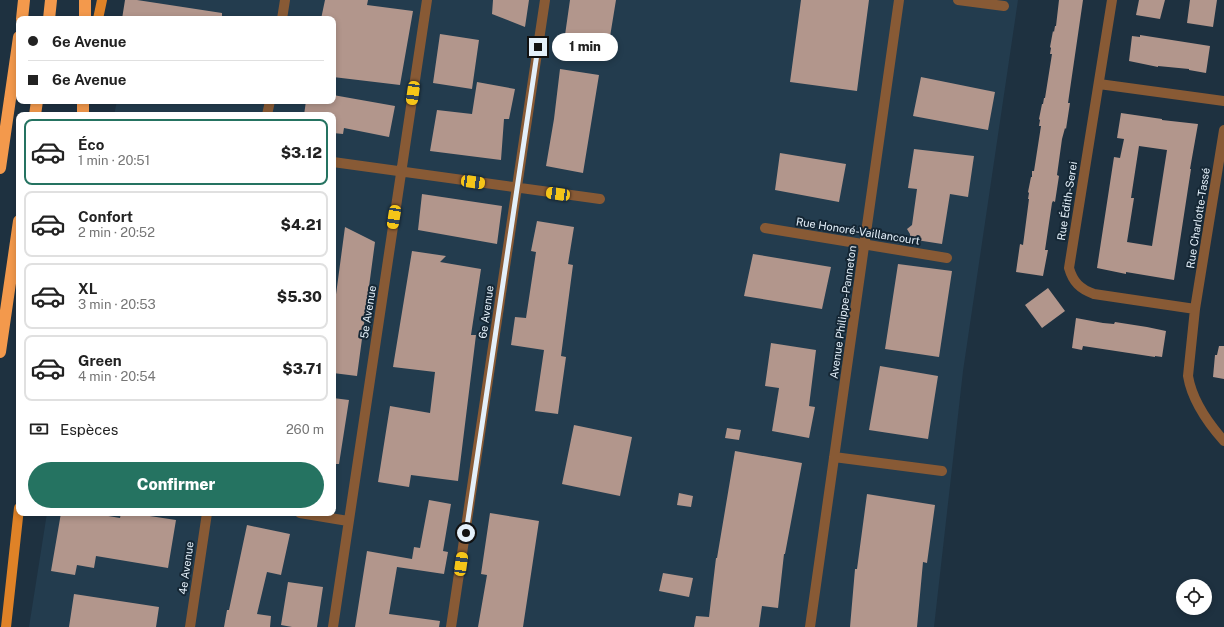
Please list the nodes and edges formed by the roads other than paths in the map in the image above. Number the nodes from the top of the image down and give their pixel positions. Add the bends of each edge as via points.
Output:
1 (24, 0) edge
2 (51, 0) edge
3 (85, 0) edge
4 (102, 0) edge
5 (285, 0) edge
6 (427, 0) edge
7 (545, 0) edge
8 (898, 0) edge
9 (958, 0) edge
10 (1112, 0) edge
11 (1004, 6) dead end
12 (22, 16) edge
13 (48, 16) edge
14 (85, 16) edge
15 (99, 16) edge
16 (282, 16) edge
17 (16, 58) edge
18 (1098, 84) junction
19 (1224, 101) edge
20 (1224, 130) edge
21 (336, 162) edge
22 (0, 168) edge
23 (401, 171) junction
24 (517, 188) junction
25 (600, 199) dead end
26 (765, 228) dead end
27 (16, 242) edge
28 (865, 244) junction
29 (947, 258) dead end
30 (1195, 309) junction
31 (0, 352) edge
32 (1224, 441) edge
33 (834, 456) junction
34 (942, 471) dead end
35 (18, 516) edge
36 (207, 516) edge
37 (318, 516) edge
38 (348, 521) junction
39 (6, 627) edge
40 (190, 627) edge
41 (333, 627) edge
42 (452, 627) edge
43 (810, 627) edge

1 - 12 highway
2 - 13 highway
3 - 14 highway
4 - 15 main road
5 - 16 street
6 - 23 street, 5e Avenue
7 - 24 street, 6e Avenue
8 - 28 street, Avenue Philippe-Panneton
9 - 11 street
10 - 18 street, Rue Édith-Serei
17 - 22 highway
18 - 19 street
18 - 30 street, Rue Édith-Serei via 1069,268 1071,276 1084,291 1094,294
20 - 30 street, Rue Charlotte-Tassé
21 - 23 street
23 - 24 street
23 - 38 street, 5e Avenue
24 - 25 street
24 - 42 street, 6e Avenue
26 - 28 street, Rue Honoré-Vaillancourt
27 - 31 highway
28 - 29 street, Rue Honoré-Vaillancourt
28 - 33 street, Avenue Philippe-Panneton
30 - 32 street, Rue Charlotte-Tassé via 1188,376 1190,386 1205,415
33 - 34 street
33 - 43 street, Avenue Philippe-Panneton
35 - 39 main road
36 - 40 street, 4e Avenue
37 - 38 street
38 - 41 street, 5e Avenue

